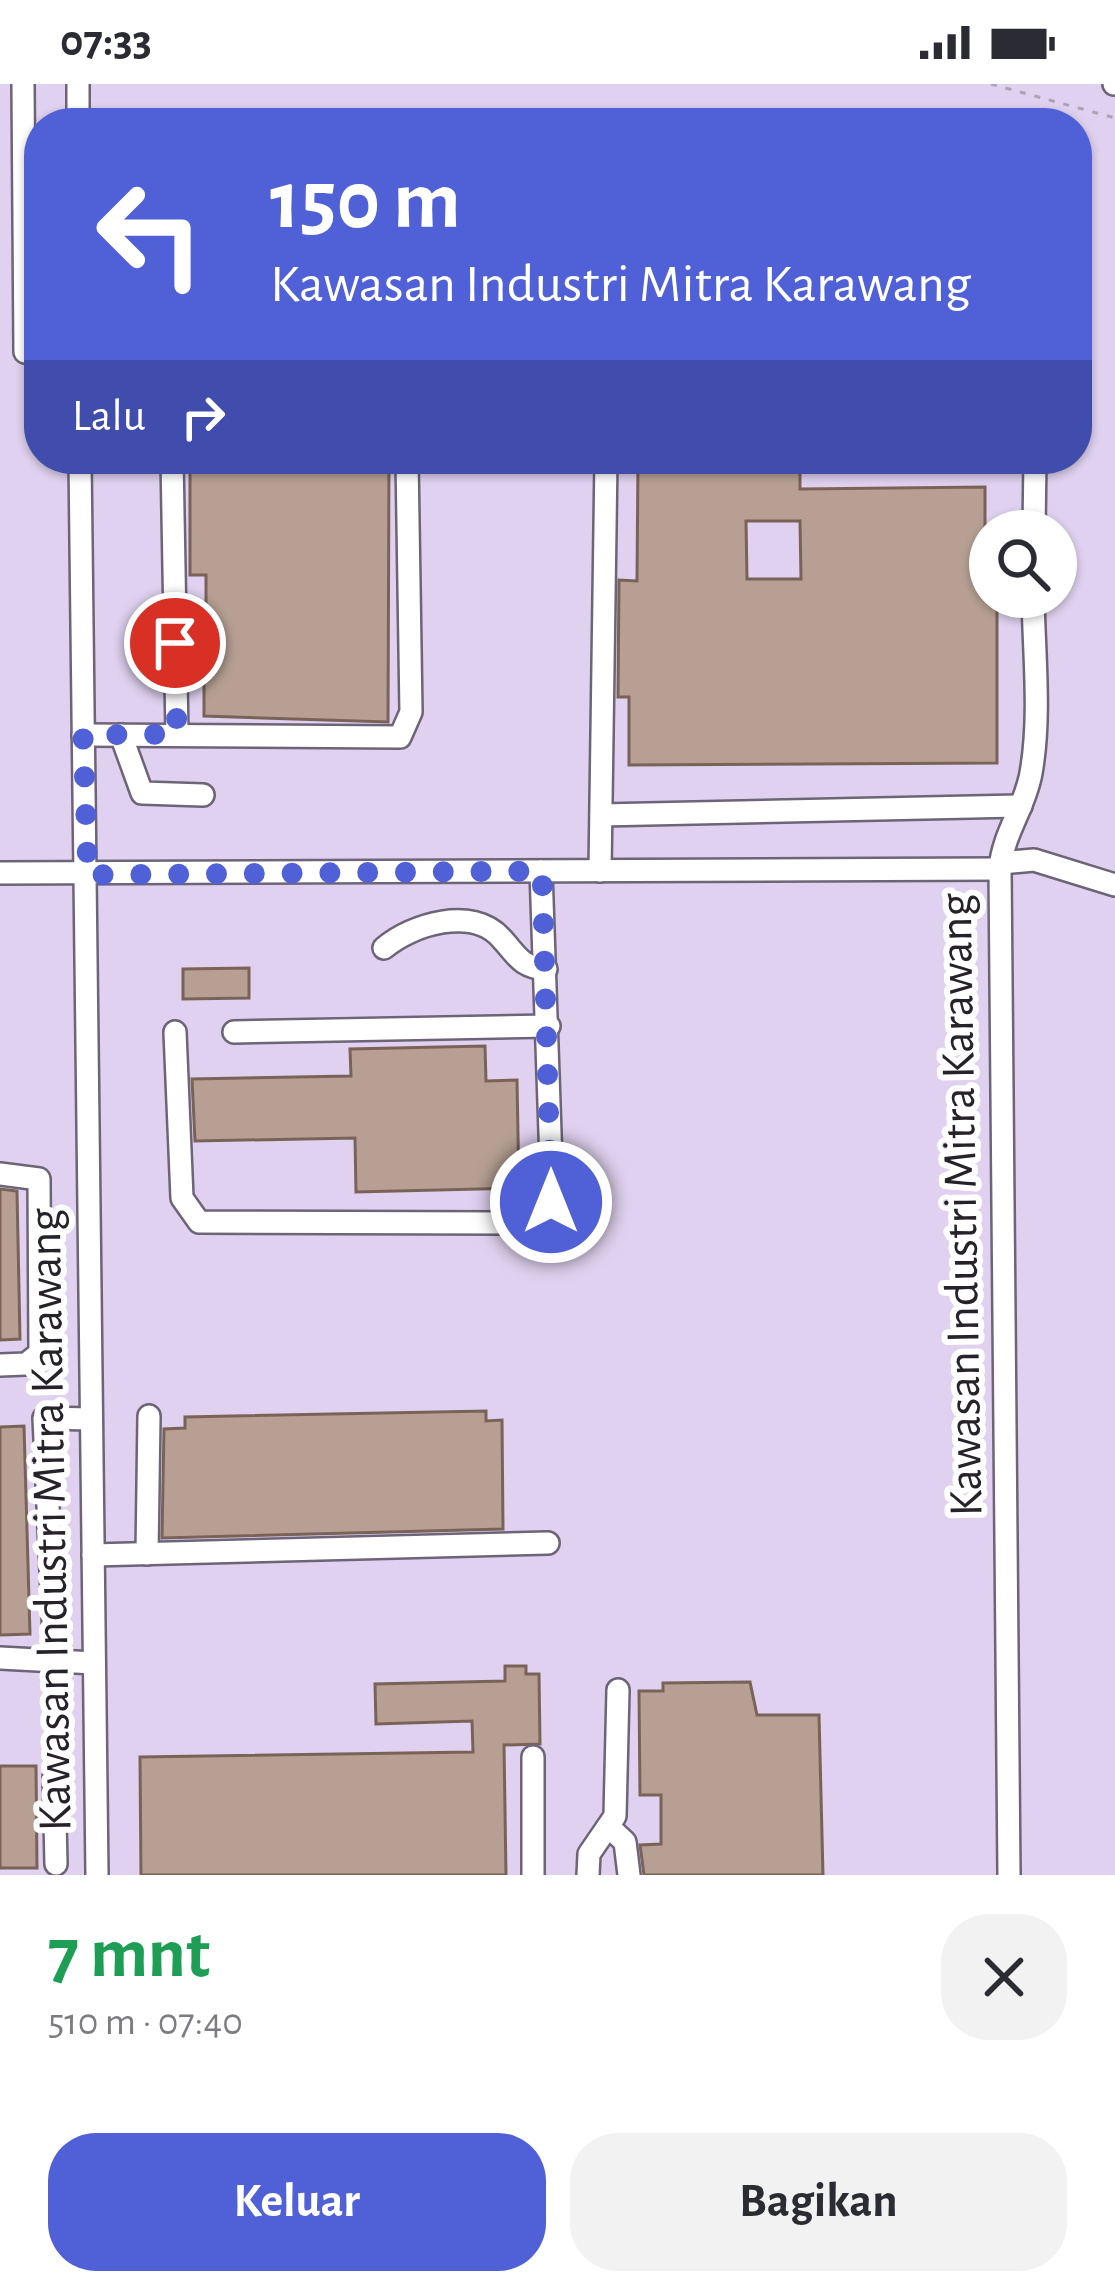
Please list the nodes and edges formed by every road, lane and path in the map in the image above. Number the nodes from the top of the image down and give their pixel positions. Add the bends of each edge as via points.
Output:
1 (23, 84) edge
2 (991, 84) edge
3 (1079, 108) edge
4 (24, 218) edge
5 (80, 474) edge
6 (172, 474) edge
7 (407, 474) edge
8 (606, 474) edge
9 (1035, 474) edge
10 (1034, 510) edge
11 (1034, 618) edge
12 (177, 734) junction
13 (83, 735) junction
14 (121, 735) junction
15 (203, 794) dead end
16 (1021, 806) junction
17 (601, 815) junction
18 (1000, 866) junction
19 (542, 871) junction
20 (600, 871) junction
21 (0, 873) edge
22 (88, 875) junction
23 (1115, 885) edge
24 (385, 948) dead end
25 (546, 969) junction
26 (549, 1026) junction
27 (176, 1032) dead end
28 (234, 1033) dead end
29 (0, 1174) edge
30 (0, 1365) edge
31 (149, 1416) dead end
32 (91, 1419) junction
33 (548, 1543) dead end
34 (148, 1554) junction
35 (93, 1555) junction
36 (0, 1658) edge
37 (56, 1660) junction
38 (94, 1663) junction
39 (618, 1690) dead end
40 (533, 1757) dead end
41 (53, 1777) dead end
42 (56, 1811) junction
43 (97, 1816) junction
44 (609, 1827) junction
45 (56, 1864) dead end
46 (98, 1875) edge
47 (533, 1875) edge
48 (588, 1875) edge
49 (629, 1875) edge
50 (1009, 1875) edge

1 - 4 street
2 - 3 path
5 - 13 street, Kawasan Industri Mitra Karawang
6 - 12 street
7 - 12 street via 406,731 393,739
8 - 17 street
9 - 10 street
11 - 16 street via 1035,750
12 - 14 street
13 - 14 street
13 - 22 street, Kawasan Industri Mitra Karawang
14 - 15 street via 142,793
16 - 17 street
16 - 18 street
17 - 20 street
18 - 20 street, Kawasan Industri Mitra Karawang
18 - 23 street via 1034,860
18 - 50 street, Kawasan Industri Mitra Karawang
19 - 20 street, Kawasan Industri Mitra Karawang
19 - 22 street, Kawasan Industri Mitra Karawang
19 - 25 street
21 - 22 street, Kawasan Industri Mitra Karawang
22 - 32 street, Kawasan Industri Mitra Karawang
24 - 25 street via 410,929 480,923 516,960
25 - 26 street
26 - 27 street via 551,1202 541,1215 506,1223 192,1218 182,1198
26 - 28 street
29 - 30 street via 39,1179 42,1285 40,1353 26,1364
31 - 34 street
32 - 35 street, Kawasan Industri Mitra Karawang
32 - 37 street via 44,1418
33 - 34 street
34 - 35 street
35 - 38 street, Kawasan Industri Mitra Karawang
36 - 37 street
37 - 38 street
38 - 43 street, Kawasan Industri Mitra Karawang
39 - 44 street
40 - 47 street
41 - 42 street
42 - 43 street
42 - 45 street
43 - 46 street, Kawasan Industri Mitra Karawang
44 - 48 street via 589,1854
44 - 49 street via 625,1842

